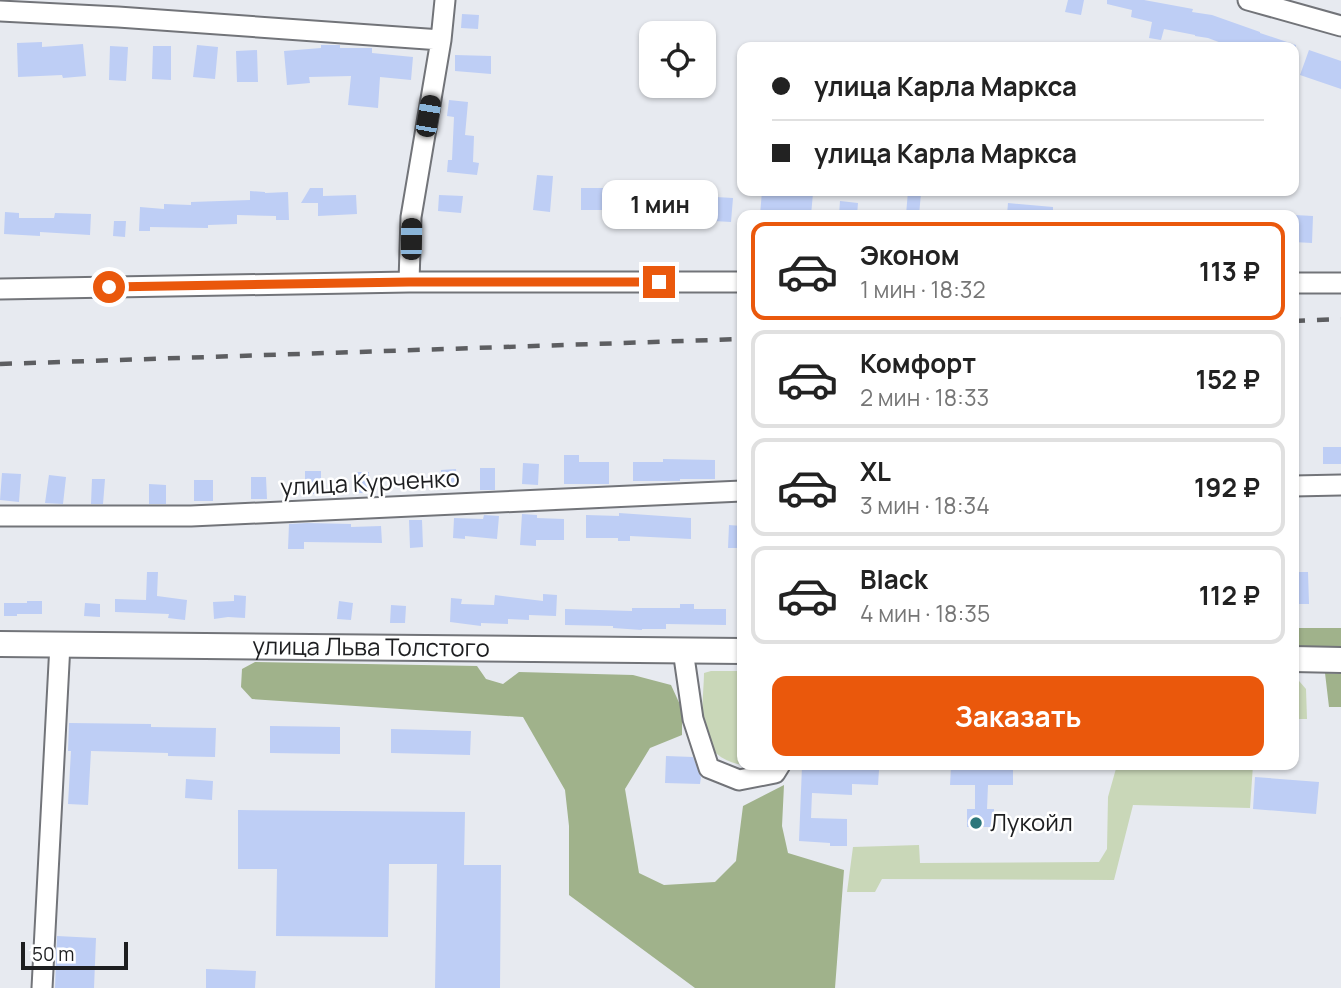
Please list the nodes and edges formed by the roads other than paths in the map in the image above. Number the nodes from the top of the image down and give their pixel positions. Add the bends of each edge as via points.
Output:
1 (445, 0) edge
2 (1248, 0) edge
3 (0, 11) edge
4 (1341, 26) edge
5 (442, 40) junction
6 (409, 282) junction
7 (737, 282) edge
8 (1299, 283) edge
9 (1341, 283) edge
10 (0, 289) edge
11 (1341, 485) edge
12 (1299, 486) edge
13 (737, 491) edge
14 (0, 516) edge
15 (0, 644) edge
16 (60, 644) junction
17 (683, 650) junction
18 (737, 651) edge
19 (1299, 659) edge
20 (1341, 660) edge
21 (777, 770) edge
22 (42, 988) edge

1 - 5 street
2 - 4 street
3 - 5 street
5 - 6 street via 411,217
6 - 7 street
6 - 10 street
8 - 9 street
11 - 12 street
13 - 14 street, улица Курченко via 191,516
15 - 16 main road, улица Льва Толстого
16 - 17 main road, улица Льва Толстого
16 - 22 street
17 - 18 main road, улица Льва Толстого
17 - 21 street via 693,719 709,768 739,780
19 - 20 main road

